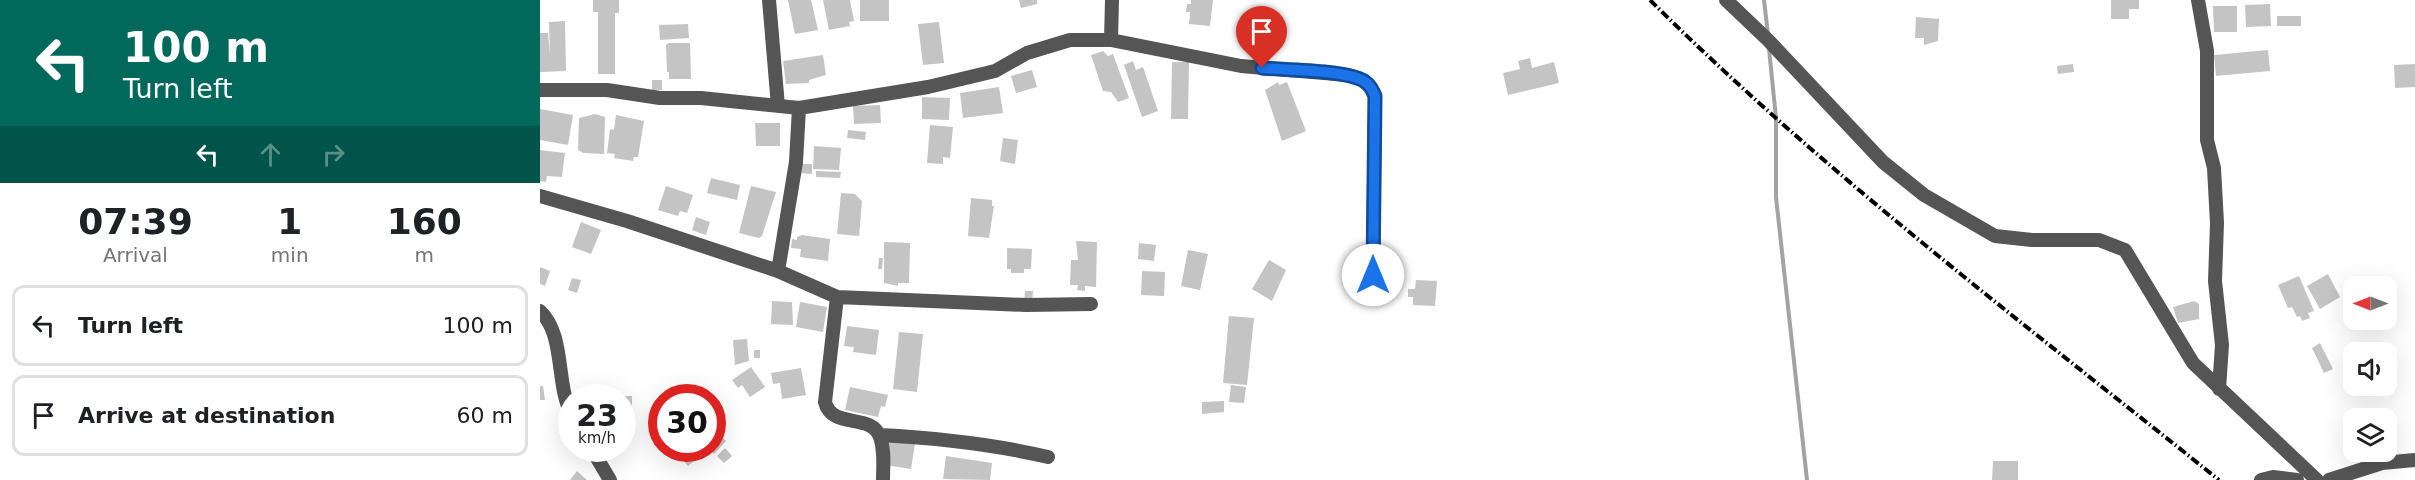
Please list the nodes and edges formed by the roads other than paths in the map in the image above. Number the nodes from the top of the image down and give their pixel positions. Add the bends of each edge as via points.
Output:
1 (769, 0) edge
2 (1112, 0) edge
3 (1726, 0) edge
4 (2198, 0) edge
5 (1111, 40) junction
6 (540, 90) edge
7 (778, 106) junction
8 (799, 108) junction
9 (540, 196) edge
10 (778, 271) junction
11 (1373, 275) dead end
12 (837, 297) junction
13 (1091, 304) dead end
14 (540, 311) edge
15 (562, 384) edge
16 (2219, 389) junction
17 (880, 435) junction
18 (1048, 457) dead end
19 (2415, 460) edge
20 (599, 462) edge
21 (610, 480) edge
22 (883, 480) edge
23 (2261, 480) edge
24 (2297, 480) edge
25 (2317, 480) edge
26 (2329, 480) edge

1 - 7 street
2 - 5 street
3 - 16 street via 1883,162 1924,195 1995,236 2099,240 2125,250 2193,363
4 - 16 street via 2207,51 2207,140 2214,168 2217,223 2215,281 2222,345
5 - 8 street via 1070,40 1027,53 995,71 928,87
5 - 11 street via 1241,66 1348,75 1370,86 1375,96
6 - 7 street via 607,90 660,98
7 - 8 street
8 - 10 street via 796,162
9 - 10 street
10 - 12 street
12 - 13 street
12 - 17 street via 827,410 834,417 869,424
14 - 15 street via 552,327
16 - 25 street
17 - 18 street via 939,439
17 - 22 street
19 - 26 street via 2382,463
20 - 21 street
23 - 24 street

